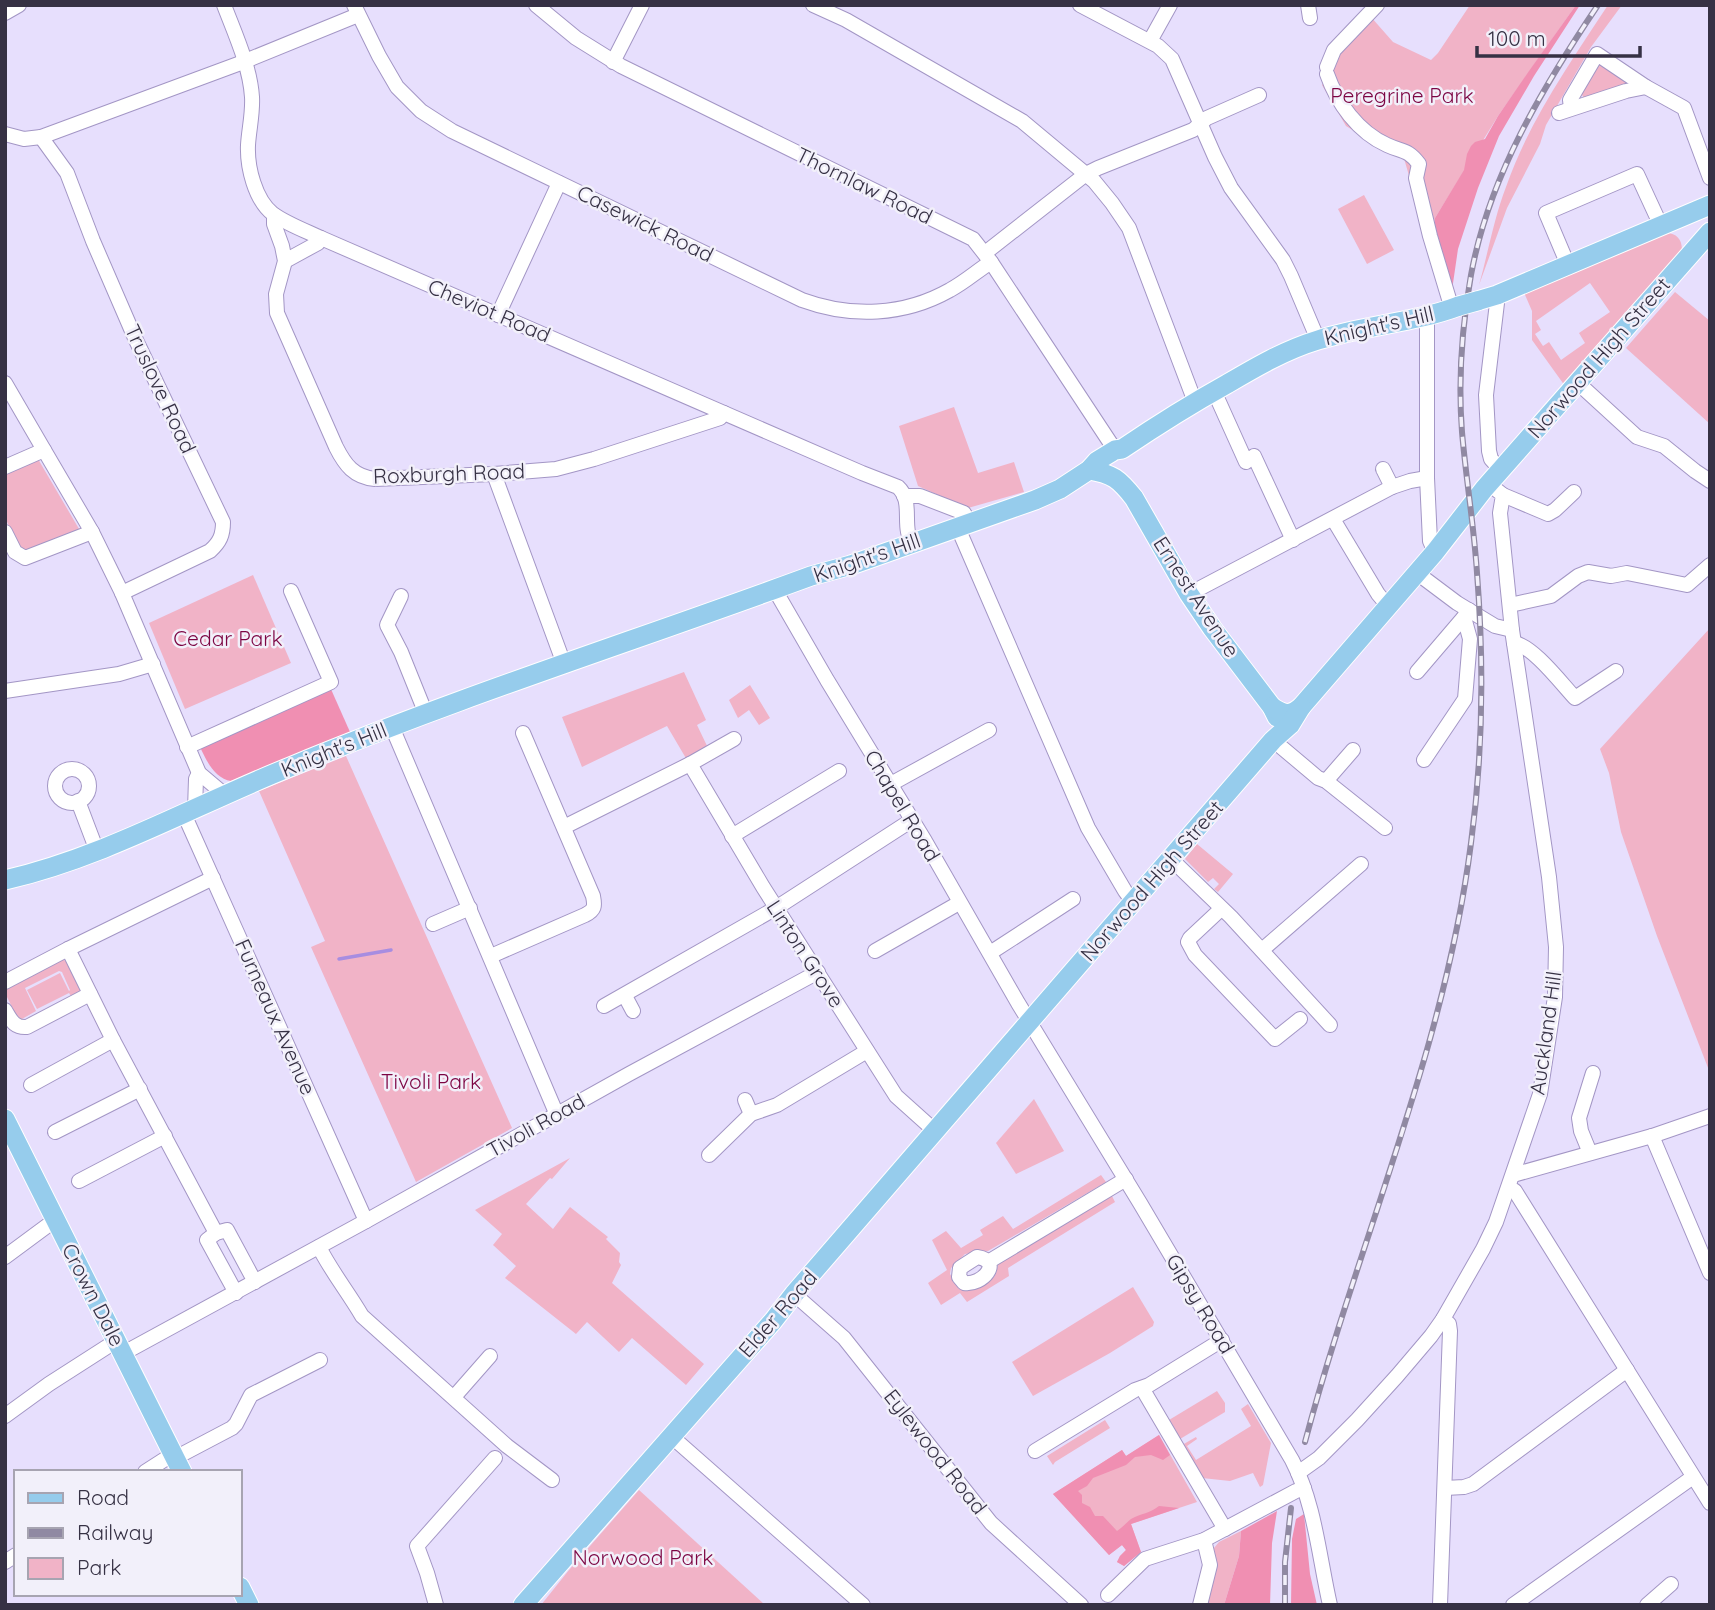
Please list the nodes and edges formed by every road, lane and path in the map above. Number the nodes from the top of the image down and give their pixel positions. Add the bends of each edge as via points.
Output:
1 (19, 5) edge
2 (224, 5) edge
3 (536, 5) edge
4 (642, 5) edge
5 (813, 5) edge
6 (1080, 5) edge
7 (1170, 5) edge
8 (1377, 5) edge
9 (356, 10) edge
10 (5, 13) edge
11 (1150, 41) junction
12 (244, 61) junction
13 (613, 62) junction
14 (1646, 87) junction
15 (1259, 95) dead end
16 (1200, 122) junction
17 (5, 134) edge
18 (41, 138) junction
19 (1086, 174) junction
20 (1710, 178) edge
21 (559, 183) junction
22 (1710, 205) edge
23 (274, 215) junction
24 (1669, 223) junction
25 (1710, 232) edge
26 (321, 238) junction
27 (1696, 248) junction
28 (988, 257) junction
29 (285, 261) junction
30 (1568, 265) junction
31 (1497, 295) junction
32 (1462, 306) junction
33 (498, 315) junction
34 (1427, 316) junction
35 (1318, 340) junction
36 (5, 383) edge
37 (1578, 383) junction
38 (1214, 391) junction
39 (1195, 402) junction
40 (724, 413) junction
41 (44, 450) junction
42 (1118, 450) junction
43 (5, 467) edge
44 (1383, 469) dead end
45 (1089, 470) junction
46 (494, 474) junction
47 (1427, 478) junction
48 (1710, 481) edge
49 (1497, 483) junction
50 (1123, 484) junction
51 (1392, 487) junction
52 (1574, 492) dead end
53 (904, 496) junction
54 (1333, 519) junction
55 (964, 526) junction
56 (5, 532) edge
57 (92, 533) junction
58 (1293, 540) junction
59 (912, 544) junction
60 (1435, 552) junction
61 (1710, 565) edge
62 (1417, 573) junction
63 (775, 590) junction
64 (291, 591) dead end
65 (122, 593) junction
66 (1189, 594) junction
67 (401, 596) dead end
68 (1510, 605) junction
69 (1388, 606) junction
70 (1466, 613) junction
71 (1513, 636) junction
72 (153, 664) junction
73 (564, 664) junction
74 (1616, 671) dead end
75 (1417, 672) dead end
76 (5, 691) edge
77 (1272, 707) junction
78 (1301, 707) junction
79 (426, 714) junction
80 (392, 727) junction
81 (989, 730) dead end
82 (523, 733) dead end
83 (734, 740) dead end
84 (1273, 740) junction
85 (187, 747) junction
86 (1353, 750) dead end
87 (1424, 760) dead end
88 (690, 764) junction
89 (839, 771) dead end
90 (199, 773) junction
91 (1326, 781) junction
92 (889, 785) junction
93 (225, 795) junction
94 (78, 801) dead end
95 (190, 811) junction
96 (912, 820) junction
97 (564, 827) junction
98 (1385, 828) dead end
99 (732, 836) junction
100 (97, 851) junction
101 (1171, 859) junction
102 (1361, 864) dead end
103 (213, 878) junction
104 (5, 880) edge
105 (1073, 899) dead end
106 (959, 902) junction
107 (1133, 902) junction
108 (470, 908) junction
109 (776, 908) junction
110 (1221, 909) junction
111 (433, 925) dead end
112 (68, 949) junction
113 (1262, 950) junction
114 (875, 951) dead end
115 (990, 953) junction
116 (491, 956) junction
117 (818, 972) junction
118 (5, 982) edge
119 (90, 994) junction
120 (625, 996) junction
121 (604, 1006) dead end
122 (5, 1010) edge
123 (633, 1011) dead end
124 (1300, 1019) dead end
125 (1030, 1021) junction
126 (1330, 1025) dead end
127 (113, 1040) junction
128 (867, 1051) junction
129 (1593, 1073) dead end
130 (31, 1085) dead end
131 (140, 1088) junction
132 (745, 1100) dead end
133 (751, 1114) junction
134 (557, 1115) junction
135 (1710, 1116) edge
136 (5, 1119) edge
137 (935, 1131) junction
138 (55, 1132) dead end
139 (165, 1136) junction
140 (1652, 1136) junction
141 (1590, 1153) junction
142 (709, 1155) dead end
143 (1126, 1179) junction
144 (79, 1181) dead end
145 (1511, 1181) junction
146 (55, 1220) junction
147 (366, 1221) junction
148 (216, 1233) junction
149 (319, 1247) junction
150 (5, 1257) edge
151 (988, 1262) dead end
152 (1710, 1273) edge
153 (255, 1282) junction
154 (236, 1293) junction
155 (794, 1294) junction
156 (1443, 1319) junction
157 (1222, 1340) junction
158 (119, 1347) junction
159 (490, 1356) dead end
160 (320, 1360) dead end
161 (1627, 1370) junction
162 (1142, 1388) junction
163 (454, 1397) junction
164 (5, 1416) edge
165 (671, 1436) junction
166 (1035, 1451) dead end
167 (495, 1458) dead end
168 (176, 1461) edge
169 (151, 1470) edge
170 (1298, 1472) junction
171 (1693, 1477) junction
172 (552, 1480) dead end
173 (1304, 1488) junction
174 (1445, 1488) junction
175 (1710, 1503) edge
176 (1225, 1529) junction
177 (1204, 1540) junction
178 (1671, 1584) dead end
179 (1108, 1595) dead end
180 (436, 1605) edge
181 (523, 1605) edge
182 (863, 1605) edge
183 (1081, 1605) edge
184 (1200, 1605) edge
185 (1330, 1605) edge
186 (1440, 1605) edge
187 (1513, 1605) edge
188 (1647, 1605) edge

1 - 10 street
2 - 12 street
3 - 13 street, Thornlaw Road
4 - 13 street
5 - 19 street via 1022,121
6 - 11 street
7 - 11 street
8 - 32 street via 1334,50 1327,71 1332,89 1367,134 1412,154 1419,164 1416,178 1430,236
9 - 12 street
9 - 21 street, Casewick Road via 397,87 421,111
11 - 16 street via 1172,59
12 - 18 street
12 - 23 street via 252,97 249,161 259,194
13 - 28 street, Thornlaw Road via 969,236
14 - 14 street via 1598,54 1565,111 1626,91
14 - 20 street via 1684,108
15 - 16 street, Casewick Road
16 - 19 street, Casewick Road via 1194,130
16 - 35 street via 1233,191 1278,251
17 - 18 street
18 - 65 street, Truslove Road via 68,173 135,338 223,522 223,534 210,551
19 - 28 street, Casewick Road
19 - 39 street via 1129,228
21 - 28 street, Casewick Road via 789,295 838,311 873,313 919,304 952,289
21 - 33 street
22 - 24 main road, Knight's Hill
23 - 26 street, Cheviot Road
23 - 29 street
24 - 27 main road via 1688,227
24 - 30 main road, Knight's Hill
24 - 30 street via 1637,174 1546,213
25 - 27 main road, Norwood High Street
26 - 29 street
26 - 33 street, Cheviot Road
27 - 37 main road, Norwood High Street
28 - 42 street, Thornlaw Road
29 - 46 street, Roxburgh Road via 276,294 277,313 344,463 359,476 375,479
30 - 31 main road, Knight's Hill
31 - 32 main road, Knight's Hill
31 - 49 street via 1486,395 1489,450
32 - 34 main road, Knight's Hill
33 - 40 street, Cheviot Road
34 - 35 main road, Knight's Hill
34 - 47 street
35 - 38 main road, Knight's Hill via 1271,358
36 - 41 street
37 - 48 street via 1637,437 1664,446
37 - 49 main road, Norwood High Street
38 - 39 main road, Knight's Hill
38 - 58 street via 1246,462 1254,456
39 - 42 main road, Knight's Hill
40 - 46 street, Roxburgh Road via 572,466
40 - 53 street, Cheviot Road via 898,487
41 - 43 street
41 - 57 street
42 - 45 main road, Knight's Hill
42 - 50 main road
44 - 51 street
45 - 50 main road via 1106,473
45 - 55 main road, Knight's Hill via 1043,497
46 - 73 street
47 - 51 street
47 - 60 street via 1430,541
49 - 52 street via 1517,500 1548,514
49 - 60 main road, Norwood High Street
49 - 68 street, Auckland Hill
50 - 66 main road, Ernest Avenue
51 - 54 street
53 - 55 street, Cheviot Road via 920,496 964,513
53 - 59 street
54 - 58 street
54 - 69 street
55 - 59 main road, Knight's Hill
55 - 107 street via 1088,828
56 - 57 street via 15,552 25,558
57 - 65 street
58 - 66 street
59 - 63 main road, Knight's Hill
60 - 62 main road, Norwood High Street
61 - 68 street via 1687,585 1627,573 1588,572 1551,596
62 - 69 main road, Norwood High Street
62 - 70 street
63 - 73 main road, Knight's Hill
63 - 92 street, Chapel Road
64 - 85 street via 331,682
65 - 72 street
66 - 77 main road, Ernest Avenue
67 - 79 street via 387,625
68 - 71 street, Auckland Hill
69 - 78 main road, Norwood High Street
70 - 71 street
70 - 75 street
70 - 87 street via 1465,699
71 - 74 street via 1575,698
71 - 145 street, Auckland Hill via 1549,877 1556,993 1540,1094
72 - 76 street via 119,674
72 - 85 street
73 - 79 main road, Knight's Hill
77 - 78 main road via 1285,714
77 - 84 main road via 1279,724
78 - 84 main road, Norwood High Street
79 - 80 main road, Knight's Hill
80 - 93 main road, Knight's Hill
80 - 108 street
81 - 92 street
82 - 97 street
83 - 88 street
84 - 91 street
84 - 101 main road, Norwood High Street
85 - 90 street
86 - 91 street
88 - 97 street
88 - 99 street, Linton Grove
89 - 99 street
90 - 93 street
90 - 95 street
91 - 98 street
92 - 96 street, Chapel Road
93 - 95 main road, Knight's Hill
94 - 100 street
95 - 100 main road, Knight's Hill
95 - 103 street, Furneaux Avenue
96 - 106 street, Chapel Road
96 - 109 street
97 - 116 street via 593,896 593,911
99 - 109 street, Linton Grove
100 - 104 main road, Knight's Hill
101 - 107 main road, Norwood High Street
101 - 110 street
102 - 113 street
103 - 112 street
103 - 147 street, Furneaux Avenue
105 - 115 street
106 - 114 street
106 - 115 street, Chapel Road
107 - 125 main road, Norwood High Street
108 - 111 street
108 - 116 street
109 - 117 street, Linton Grove
109 - 120 street
110 - 113 street
110 - 124 street via 1190,938 1195,955 1275,1039
112 - 118 street
112 - 119 street
113 - 126 street
115 - 125 street, Chapel Road
116 - 134 street
117 - 128 street, Linton Grove
117 - 134 street, Tivoli Road
119 - 122 street via 27,1027 14,1024
119 - 127 street
120 - 121 street
120 - 123 street
125 - 137 main road, Elder Road
125 - 143 street, Gipsy Road
127 - 130 street
127 - 131 street
128 - 133 street via 777,1104
128 - 137 street, Linton Grove via 897,1096
129 - 141 street via 1579,1118
131 - 138 street
131 - 139 street
132 - 133 street
133 - 142 street
134 - 147 street, Tivoli Road
135 - 140 street
136 - 146 main road, Crown Dale
137 - 155 main road, Elder Road
139 - 144 street
139 - 148 street
140 - 141 street
140 - 152 street
141 - 145 street
143 - 151 street
143 - 157 street, Gipsy Road
145 - 156 street, Auckland Hill via 1491,1234
145 - 161 street
146 - 150 street
146 - 158 main road, Crown Dale
147 - 149 street, Tivoli Road
148 - 153 street via 227,1230
148 - 154 street via 207,1240
149 - 153 street, Tivoli Road
149 - 163 street via 362,1316
153 - 154 street, Tivoli Road
154 - 158 street, Tivoli Road
155 - 165 main road, Elder Road
155 - 183 street, Eylewood Road via 853,1348 991,1523
156 - 170 street, Auckland Hill via 1357,1420
156 - 174 street via 1450,1326
157 - 162 street
157 - 170 street, Gipsy Road
158 - 164 street, Tivoli Road via 49,1384
158 - 168 main road, Crown Dale
159 - 163 street
160 - 168 street via 251,1395 232,1428
161 - 171 street
161 - 174 street via 1473,1484
162 - 166 street
162 - 176 street
163 - 172 street
165 - 181 main road, Elder Road
165 - 182 street
167 - 180 street via 417,1546
168 - 169 street
170 - 173 street, Gipsy Road
171 - 175 street
171 - 187 street
173 - 176 street
173 - 185 street, Gipsy Road
174 - 186 street
176 - 177 street
177 - 179 street via 1145,1559
177 - 184 street via 1210,1565
178 - 188 street

